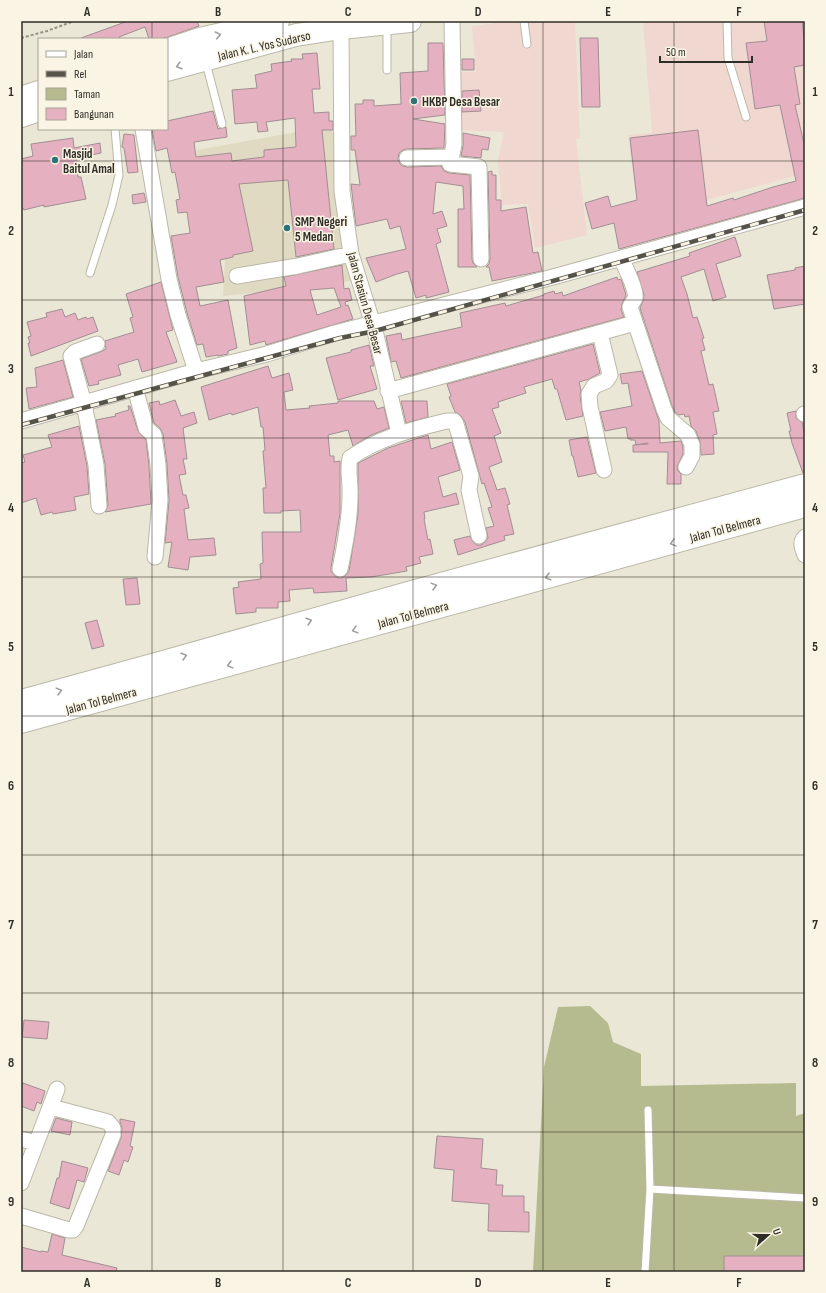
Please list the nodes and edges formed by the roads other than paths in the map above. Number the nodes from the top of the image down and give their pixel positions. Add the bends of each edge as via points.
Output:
1 (278, 21) edge
2 (410, 21) edge
3 (452, 21) edge
4 (524, 21) edge
5 (727, 21) edge
6 (387, 22) edge
7 (341, 28) junction
8 (527, 44) dead end
9 (168, 50) edge
10 (205, 59) junction
11 (168, 70) edge
12 (387, 70) dead end
13 (38, 92) edge
14 (21, 98) edge
15 (38, 110) edge
16 (21, 116) edge
17 (746, 117) dead end
18 (222, 124) dead end
19 (115, 130) edge
20 (143, 130) edge
21 (452, 157) junction
22 (407, 158) dead end
23 (805, 207) edge
24 (352, 254) junction
25 (481, 259) dead end
26 (621, 259) junction
27 (90, 273) dead end
28 (237, 276) dead end
29 (635, 323) junction
30 (373, 324) junction
31 (600, 333) junction
32 (97, 344) dead end
33 (196, 372) junction
34 (135, 388) junction
35 (388, 391) junction
36 (84, 404) junction
37 (21, 421) edge
38 (399, 433) junction
39 (686, 467) dead end
40 (604, 470) dead end
41 (805, 485) edge
42 (99, 506) dead end
43 (805, 506) edge
44 (479, 536) dead end
45 (805, 537) edge
46 (805, 556) edge
47 (155, 557) dead end
48 (340, 569) dead end
49 (21, 701) edge
50 (21, 722) edge
51 (57, 1089) dead end
52 (51, 1107) junction
53 (648, 1110) dead end
54 (21, 1139) edge
55 (36, 1143) junction
56 (21, 1183) edge
57 (650, 1190) junction
58 (805, 1198) edge
59 (21, 1216) edge
60 (645, 1272) edge

9 -> 1 highway, Jalan K. L. Yos Sudarso via 200,39
2 - 6 highway, Jalan K. L. Yos Sudarso
3 - 21 street
4 - 8 lane
5 - 17 lane via 728,58
6 - 7 highway, Jalan K. L. Yos Sudarso
6 - 12 lane
7 - 10 highway, Jalan K. L. Yos Sudarso via 296,35
7 - 24 street, Jalan Stasiun Desa Besar via 342,190
10 -> 11 highway, Jalan K. L. Yos Sudarso
10 - 18 lane
13 - 14 highway
15 - 16 highway
19 - 27 lane via 119,175
20 - 33 street via 169,279
21 - 22 street
21 - 25 street via 450,164 479,167
23 - 26 street
24 - 28 street
24 - 30 street, Jalan Stasiun Desa Besar
26 - 29 street via 635,298 630,307
26 - 30 street
29 - 31 street
29 - 39 street via 668,418 688,435 692,445 692,456
30 - 33 street
30 - 35 street, Jalan Stasiun Desa Besar
31 - 35 street
31 - 40 street via 610,375 606,381 594,386 589,394
32 - 36 street via 75,352 72,356
33 - 34 street
34 - 36 street
34 - 47 street via 145,424 148,431 154,435 158,465 160,500
35 - 38 street, Jalan Stasiun Desa Besar
36 - 37 street
36 - 42 street via 96,465
38 - 44 street via 454,421 471,476 469,490
38 - 48 street via 350,458 349,524
49 -> 41 highway, Jalan Tol Belmera
43 -> 50 highway, Jalan Tol Belmera
45 - 46 street via 801,545
51 - 52 street
52 - 55 street
52 - 59 street via 108,1122 113,1128 113,1135 73,1230
53 - 57 lane
54 - 55 street
55 - 56 street
57 - 58 lane
57 - 60 lane

